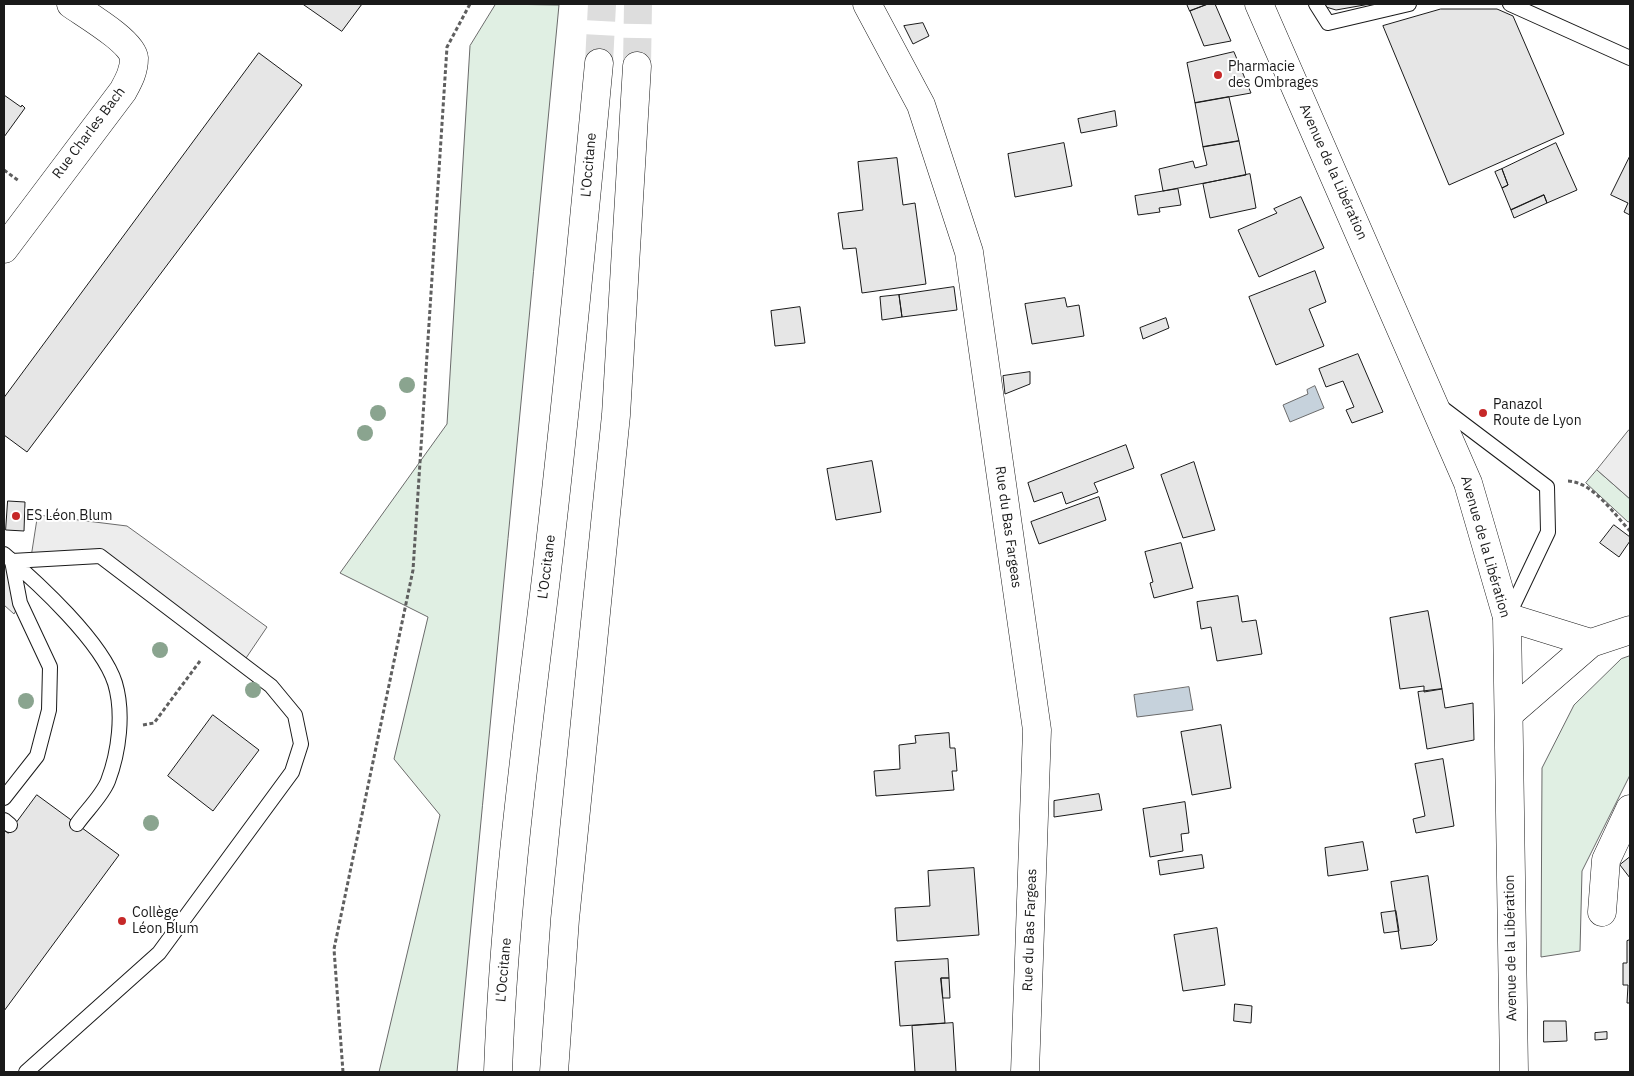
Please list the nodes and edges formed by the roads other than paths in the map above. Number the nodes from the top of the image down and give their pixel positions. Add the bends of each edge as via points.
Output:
1 (71, 4) edge
2 (867, 4) edge
3 (1259, 4) edge
4 (1316, 4) edge
5 (1409, 4) edge
6 (1510, 4) edge
7 (1630, 58) edge
8 (599, 63) tunnel mouth
9 (637, 66) tunnel mouth
10 (4, 249) edge
11 (1431, 400) junction
12 (8, 558) edge
13 (1507, 617) junction
14 (1630, 630) edge
15 (1591, 643) junction
16 (1509, 714) junction
17 (4, 798) edge
18 (1630, 809) edge
19 (77, 824) dead end
20 (1602, 912) dead end
21 (26, 1072) edge
22 (498, 1072) edge
23 (554, 1072) edge
24 (1025, 1072) edge
25 (1514, 1072) edge

1 - 10 main road, Rue Charles Bach via 124,42 134,56 133,73 123,91
2 - 24 main road, Rue du Bas Fargeas via 921,105 969,252 1037,730
3 - 11 main road, Avenue de la Libération
4 - 5 lane via 1328,23
6 - 7 lane
8 - 22 main road, L'Occitane via 571,360 501,993
9 - 23 main road via 616,415 565,919
11 - 13 main road, Avenue de la Libération via 1468,483
11 - 13 lane via 1547,487 1548,532
12 - 17 lane via 20,603 50,667 49,710 37,756
12 - 19 lane via 99,651 115,684 120,729 107,782
12 - 21 lane via 100,556 271,686 295,715 301,744 292,772 159,953
13 - 15 main road
13 - 16 main road, Avenue de la Libération
14 - 15 main road
15 - 16 main road
16 - 25 main road, Avenue de la Libération
18 - 20 main road via 1606,860

